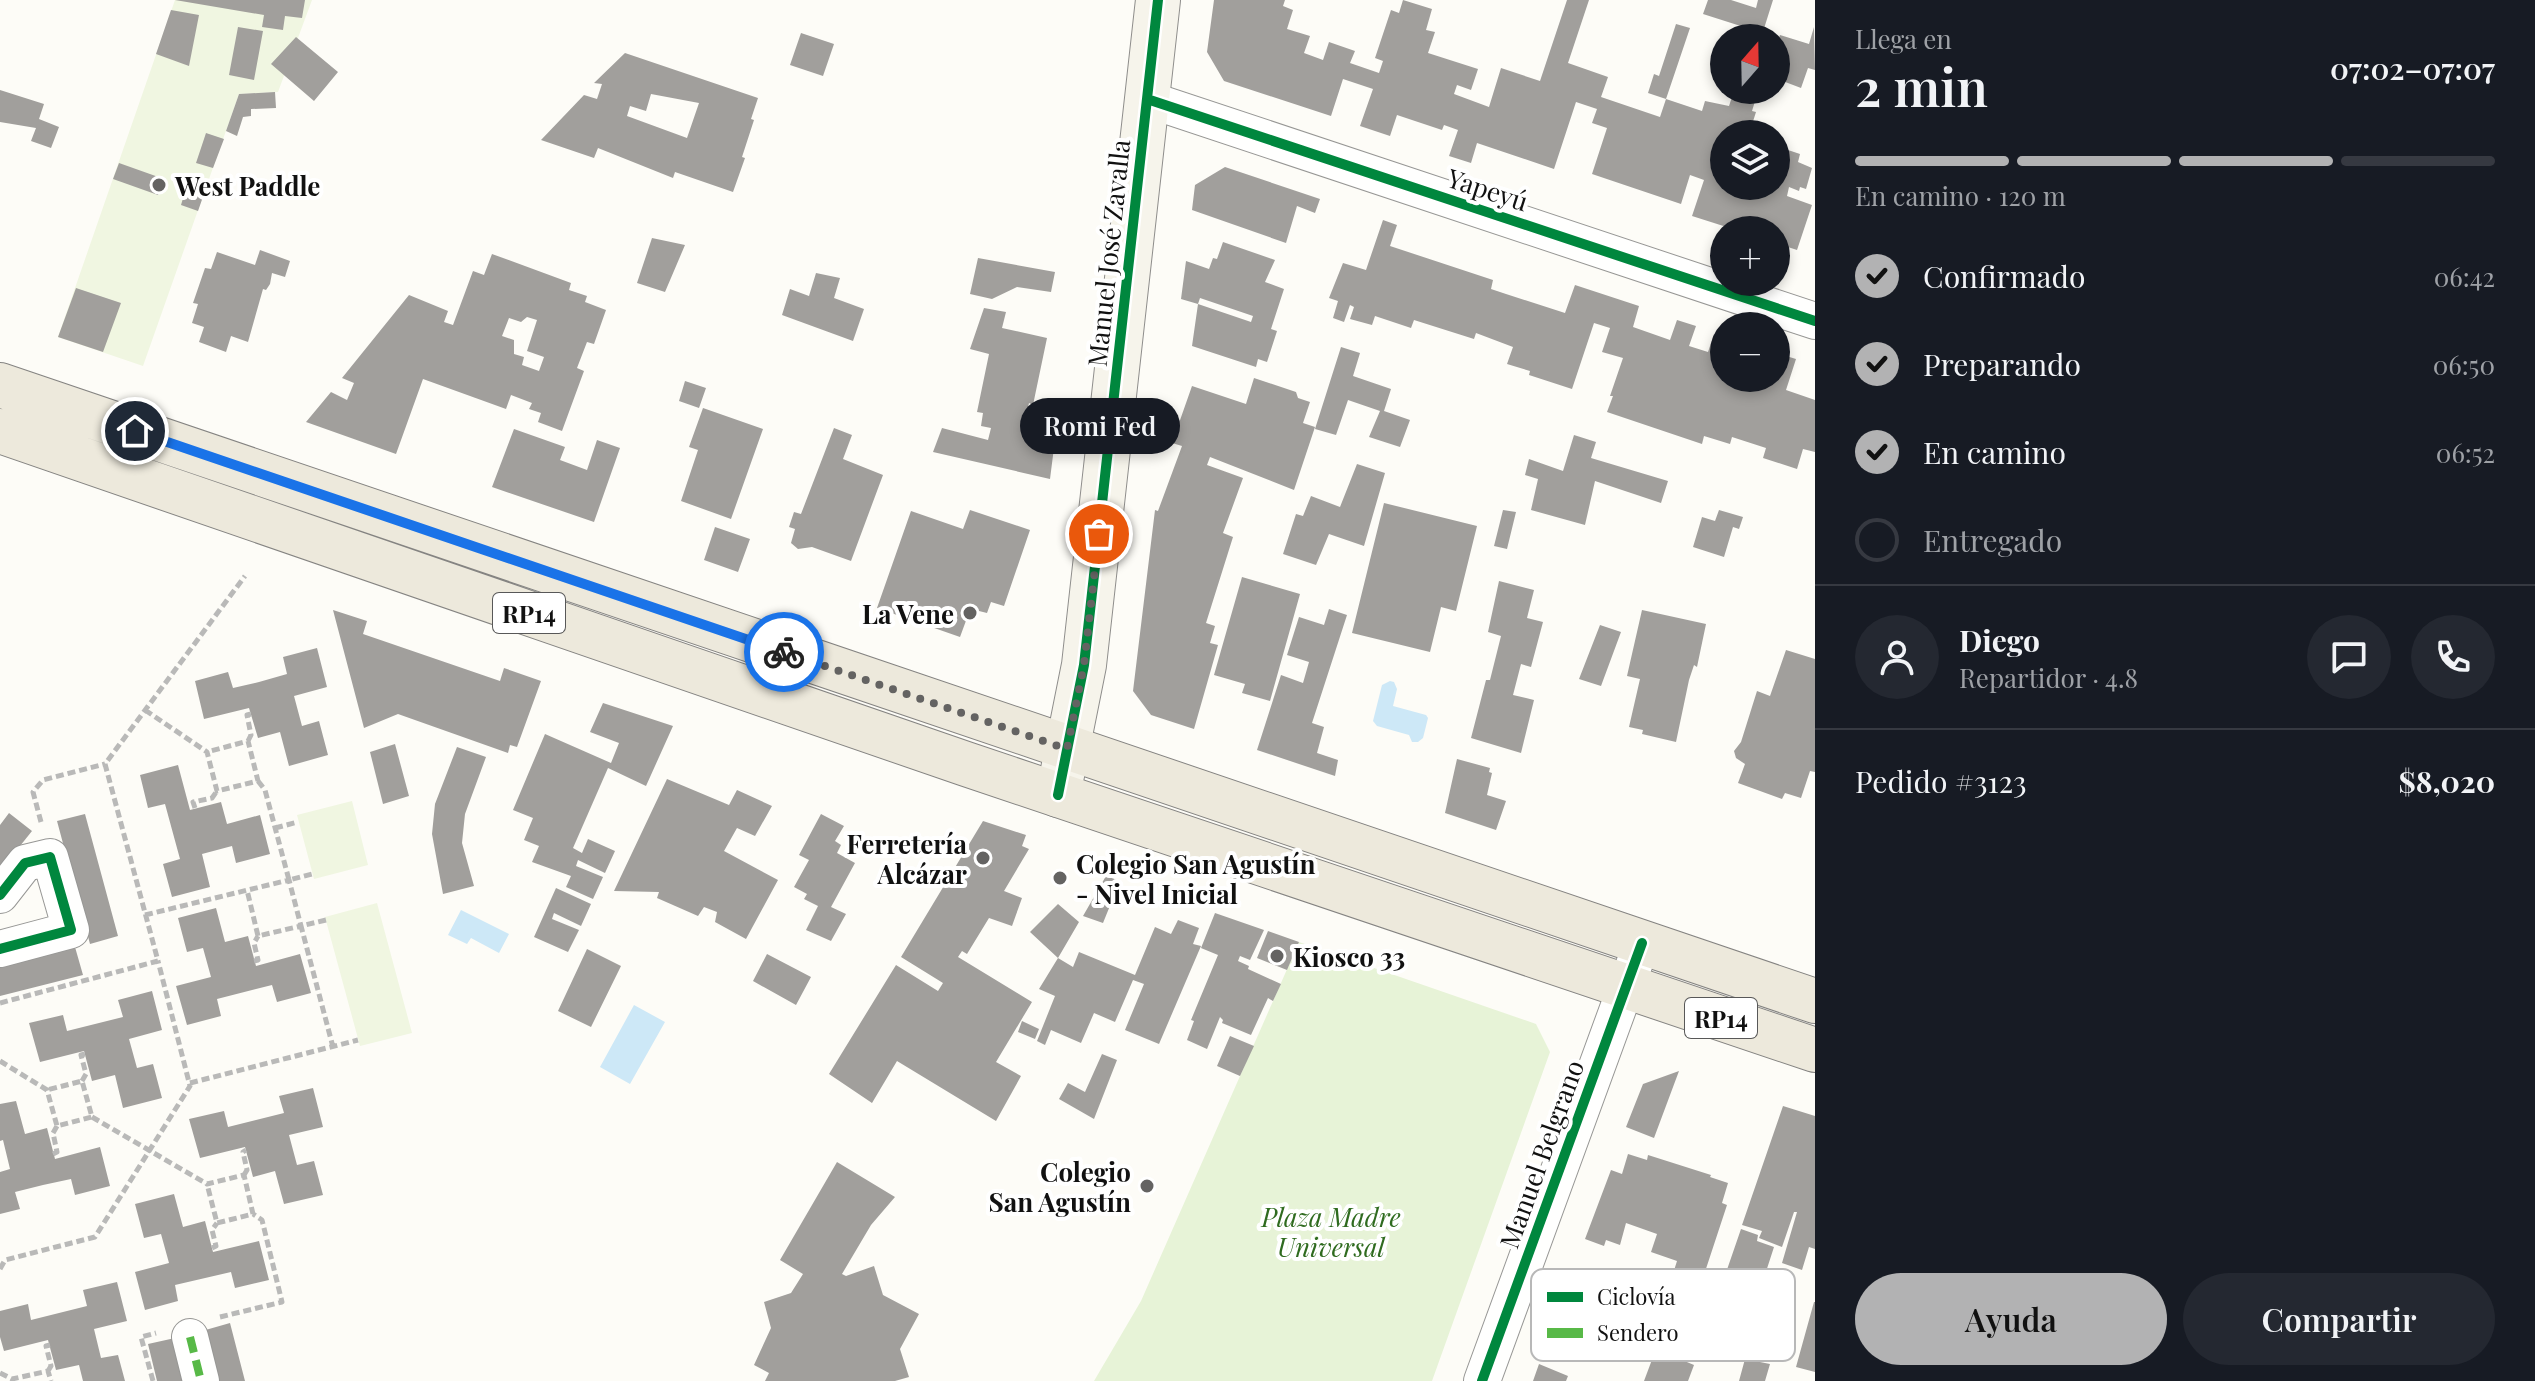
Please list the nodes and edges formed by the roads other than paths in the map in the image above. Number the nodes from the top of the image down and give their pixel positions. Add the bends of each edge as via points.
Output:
1 (1158, 0) edge
2 (1147, 99) junction
3 (1815, 321) edge
4 (0, 385) edge
5 (0, 431) edge
6 (1067, 749) junction
7 (1058, 795) junction
8 (0, 895) edge
9 (1642, 943) junction
10 (0, 949) edge
11 (1626, 986) junction
12 (1815, 1001) edge
13 (1815, 1050) edge
14 (187, 1330) road end
15 (201, 1381) edge
16 (1482, 1381) edge

1 - 2 street, Manuel José Zavalla
2 - 3 street, Yapeyú
2 - 6 street, Manuel José Zavalla via 1084,665
4 - 6 main road, RP14
5 - 7 main road, RP14
6 - 7 street, Manuel José Zavalla
6 - 9 main road, RP14
7 - 11 main road, RP14
8 - 10 street via 25,863 50,857 71,930
9 - 11 street, Manuel Belgrano
9 - 12 main road, RP14
11 - 13 main road, RP14
11 - 16 street, Manuel Belgrano
14 - 15 street

